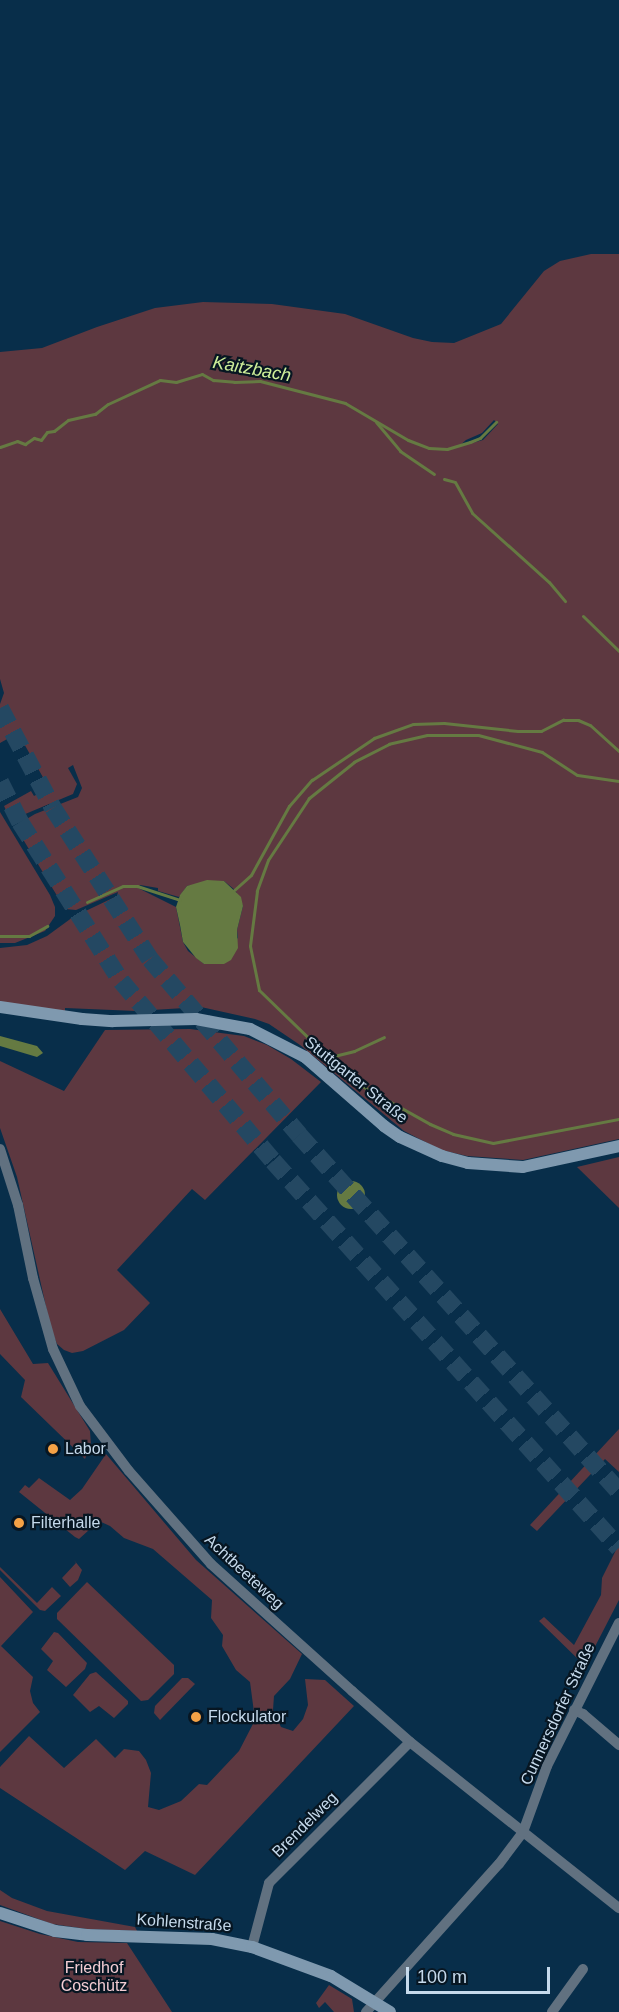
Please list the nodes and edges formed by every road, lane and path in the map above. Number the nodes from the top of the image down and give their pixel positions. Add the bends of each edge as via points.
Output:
1 (0, 1007) edge
2 (619, 1146) edge
3 (0, 1149) edge
4 (619, 1623) edge
5 (574, 1710) junction
6 (410, 1742) junction
7 (619, 1745) edge
8 (523, 1832) junction
9 (619, 1908) edge
10 (0, 1913) edge
11 (252, 1947) junction
12 (583, 1969) dead end
13 (371, 2007) edge
14 (390, 2012) edge
15 (552, 2012) edge

1 - 2 main road, Stuttgarter Straße via 113,1022 196,1019 250,1029 305,1057 400,1137 468,1163 523,1167
3 - 6 street, Achtbeeteweg via 18,1205 53,1349 80,1406 129,1471 211,1564
4 - 5 street, Cunnersdorfer Straße
5 - 7 street
5 - 8 street, Cunnersdorfer Straße
6 - 8 street, Achtbeeteweg
6 - 11 street, Brendelweg via 269,1882
8 - 9 street, Achtbeeteweg
8 - 13 street, Cunnersdorfer Straße
10 - 11 main road, Kohlenstraße via 55,1931 212,1939
11 - 13 main road, Kohlenstraße via 331,1976
12 - 15 street
13 - 14 main road, Kohlenstraße

